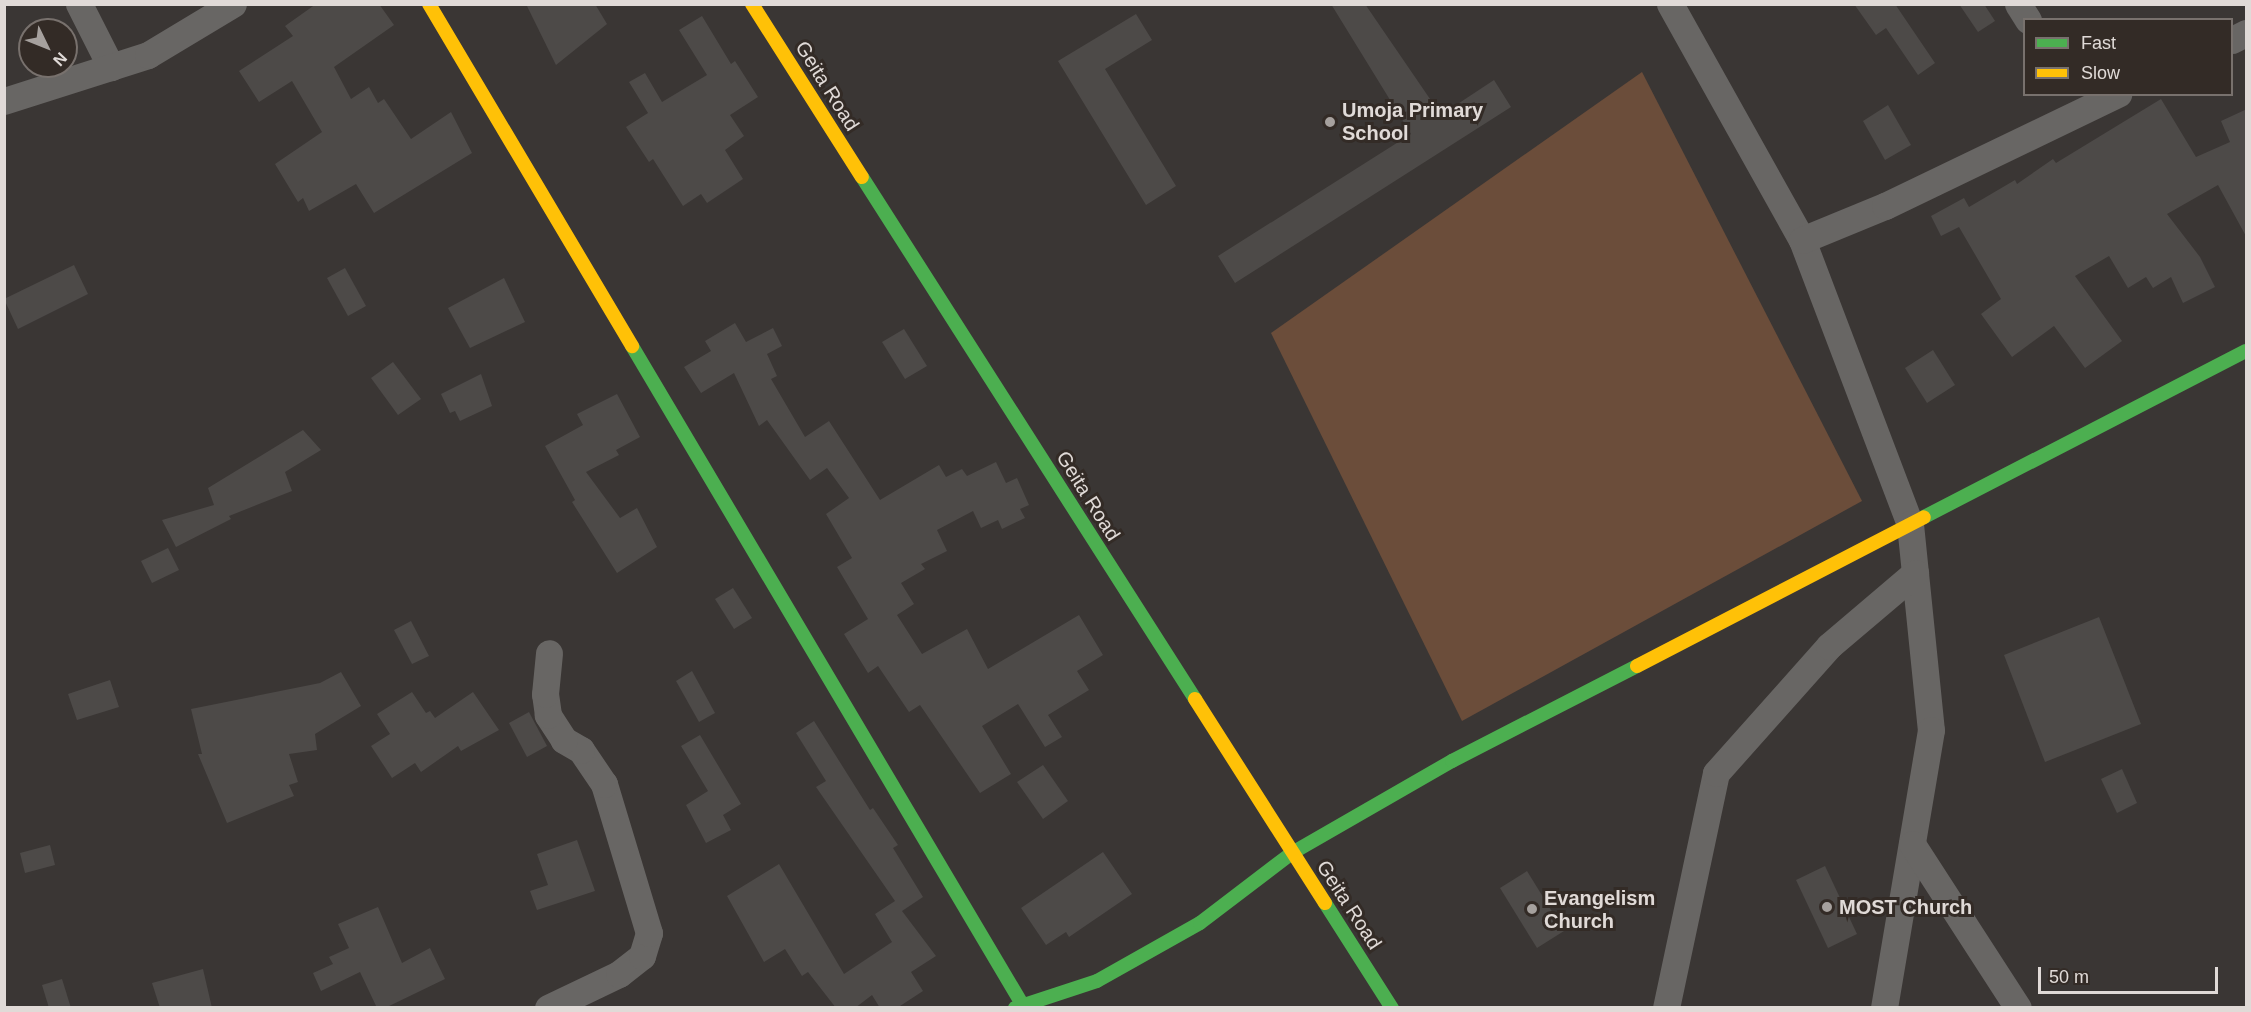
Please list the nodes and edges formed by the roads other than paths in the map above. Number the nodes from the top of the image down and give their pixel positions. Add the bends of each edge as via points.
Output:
1 (79, 4) edge
2 (234, 4) edge
3 (429, 4) edge
4 (752, 4) edge
5 (1670, 4) edge
6 (2018, 4) edge
7 (2027, 18) edge
8 (2247, 33) edge
9 (2233, 40) edge
10 (111, 67) junction
11 (2109, 96) edge
12 (4, 101) edge
13 (2083, 102) edge
14 (1802, 240) junction
15 (2247, 351) edge
16 (1910, 524) junction
17 (1915, 573) junction
18 (549, 653) dead end
19 (1912, 844) junction
20 (1292, 853) junction
21 (1018, 1006) edge
22 (548, 1008) edge
23 (1392, 1008) edge
24 (1666, 1008) edge
25 (1884, 1008) edge
26 (2018, 1008) edge

1 - 10 street
2 - 10 street via 148,55
3 - 21 street
4 - 20 street, Geita Road
5 - 14 street
6 - 7 street
8 - 9 street
10 - 12 street
11 - 13 street
13 - 14 street via 1885,206
14 - 16 street
15 - 16 street
16 - 17 street
16 - 20 street via 1452,761
17 - 19 street via 1931,730
17 - 24 street via 1829,646 1716,773
18 - 22 street via 545,694 548,715 564,740 581,750 604,783 649,933 642,956 619,974
19 - 25 street
19 - 26 street
20 - 21 street via 1200,924 1097,981
20 - 23 street, Geita Road

